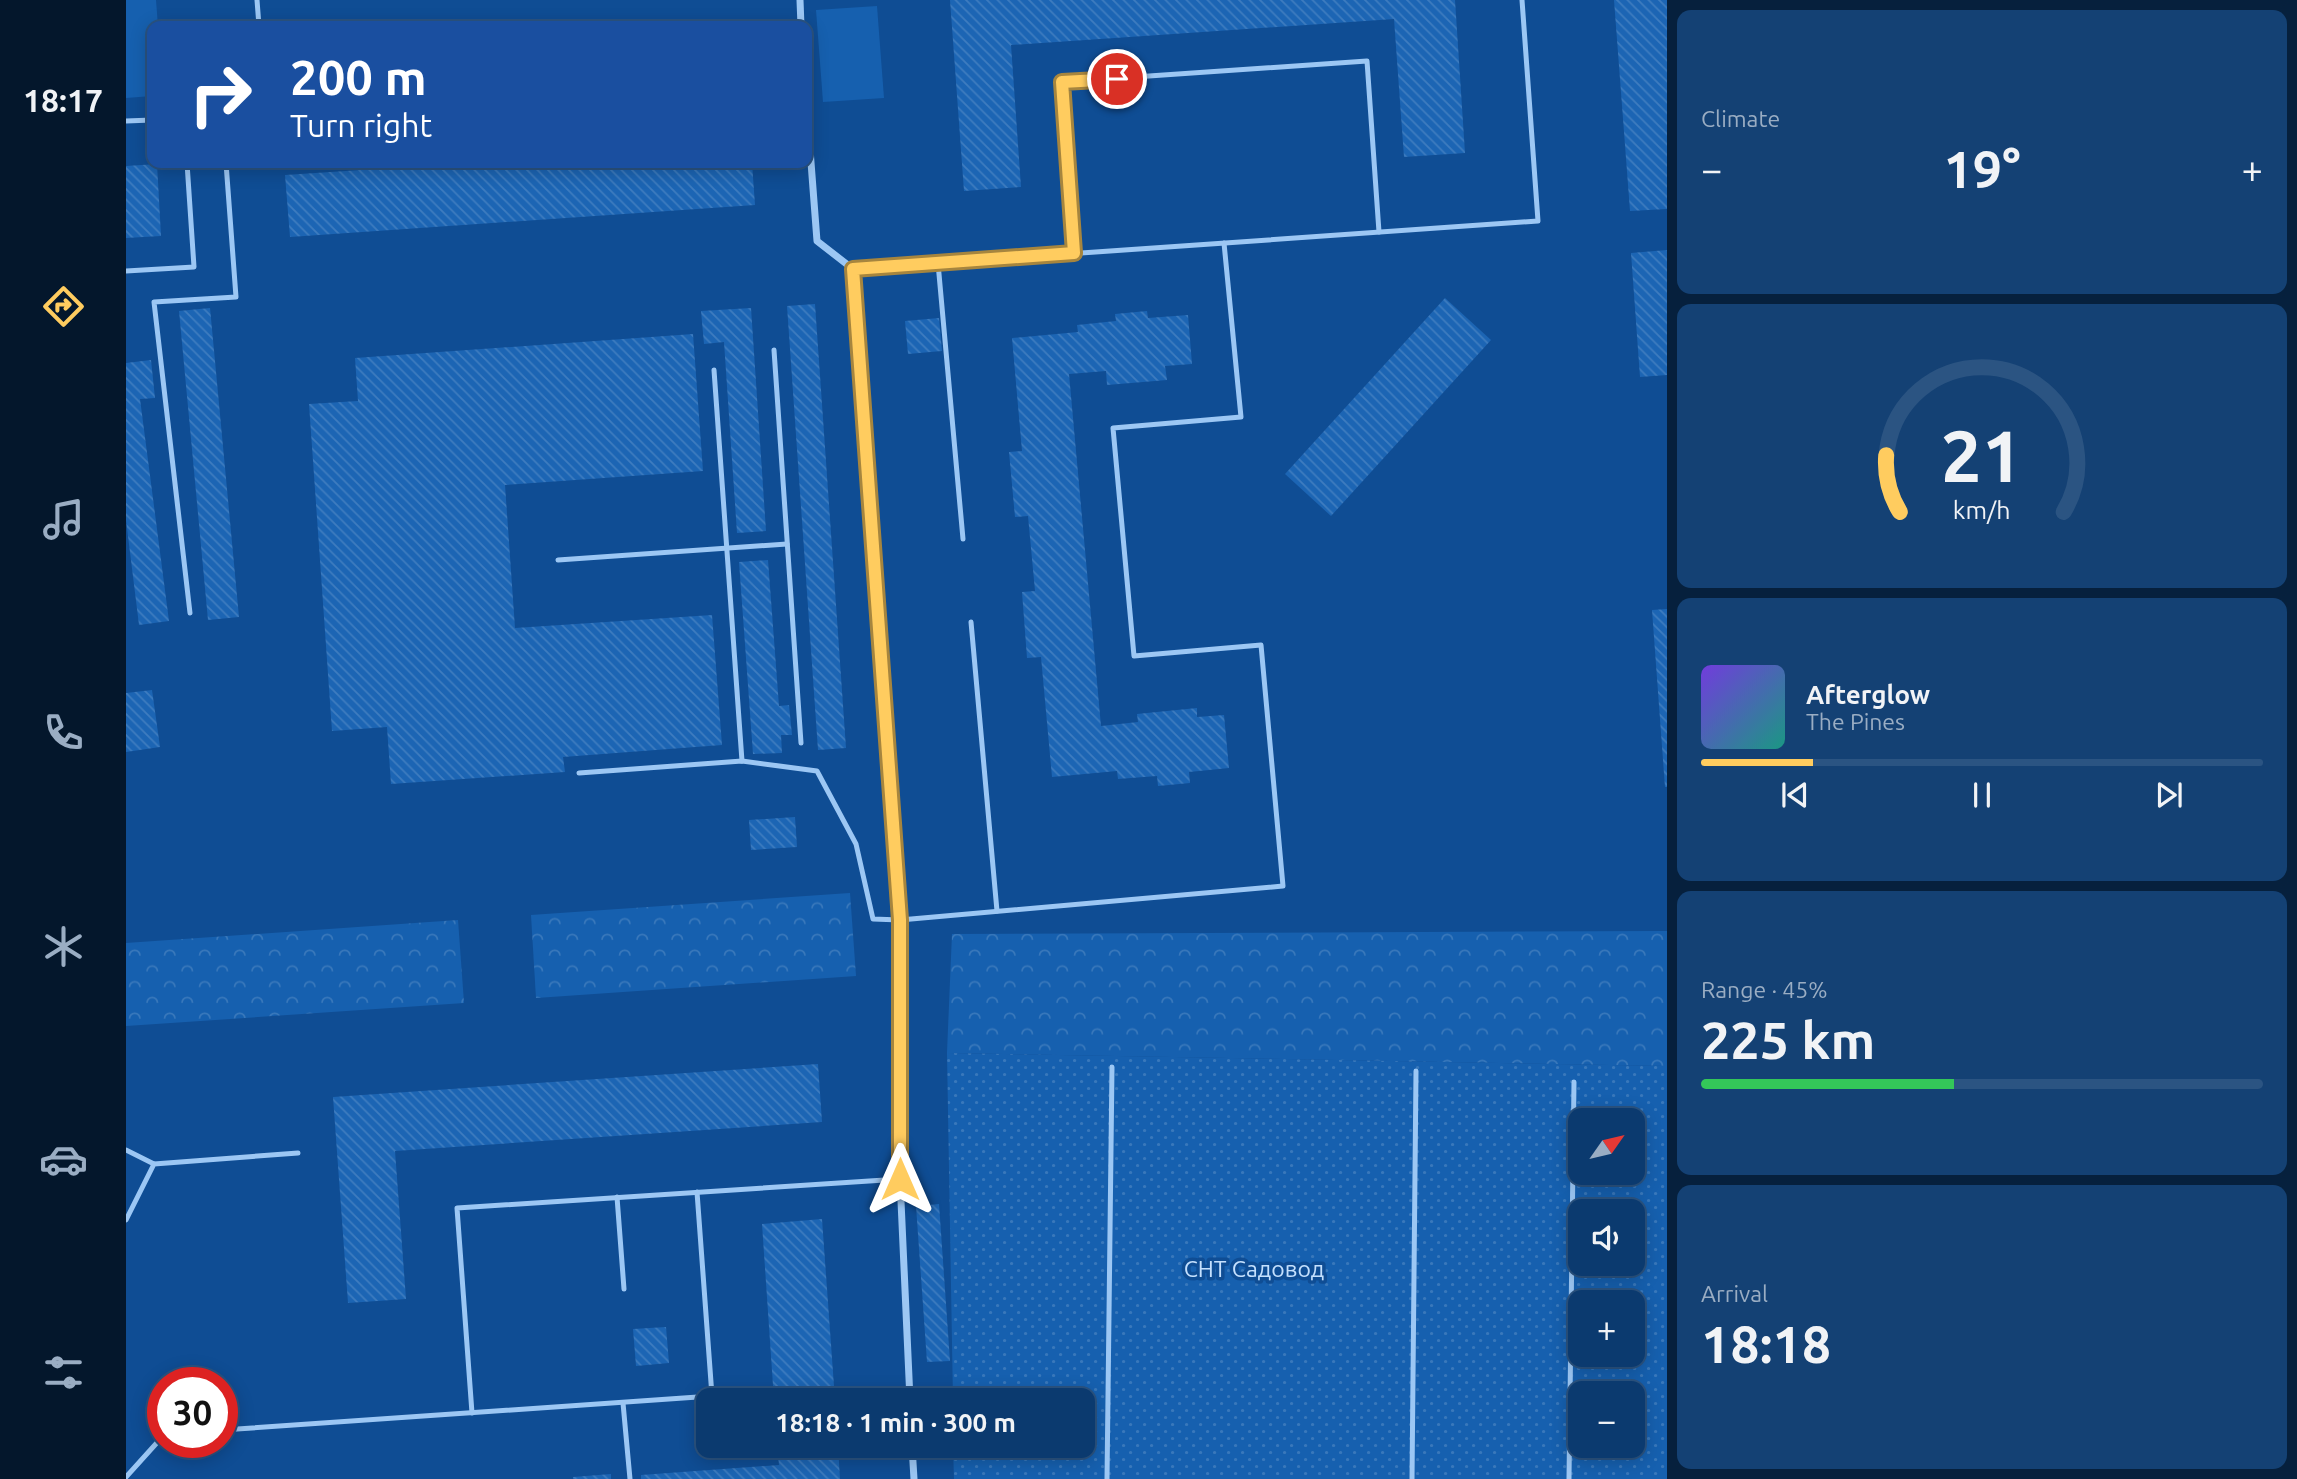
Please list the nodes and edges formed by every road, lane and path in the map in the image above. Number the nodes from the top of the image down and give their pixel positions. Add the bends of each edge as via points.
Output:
1 (257, 0) edge
2 (800, 0) edge
3 (1522, 0) edge
4 (259, 21) edge
5 (801, 21) edge
6 (147, 120) edge
7 (126, 121) edge
8 (187, 168) edge
9 (226, 168) edge
10 (811, 168) edge
11 (1379, 232) junction
12 (1224, 243) junction
13 (1074, 253) junction
14 (938, 263) junction
15 (853, 269) junction
16 (126, 271) edge
17 (774, 350) dead end
18 (714, 370) dead end
19 (963, 538) dead end
20 (787, 544) junction
21 (726, 548) junction
22 (558, 560) dead end
23 (190, 613) dead end
24 (971, 622) dead end
25 (802, 743) dead end
26 (742, 761) junction
27 (579, 773) dead end
28 (997, 911) junction
29 (900, 920) junction
30 (1112, 1067) dead end
31 (1416, 1071) dead end
32 (1574, 1082) dead end
33 (126, 1150) edge
34 (299, 1153) dead end
35 (155, 1164) junction
36 (900, 1179) junction
37 (697, 1192) junction
38 (617, 1197) junction
39 (126, 1220) edge
40 (624, 1289) dead end
41 (909, 1388) edge
42 (623, 1403) junction
43 (472, 1413) junction
44 (238, 1429) edge
45 (147, 1454) edge
46 (913, 1458) edge
47 (126, 1477) edge
48 (630, 1479) edge
49 (914, 1479) edge
50 (1107, 1479) edge
51 (1412, 1479) edge
52 (1569, 1479) edge

1 - 4 lane
2 - 5 street
3 - 11 lane via 1538,221
6 - 7 lane
8 - 16 lane via 194,267
9 - 23 lane via 236,297 154,302
10 - 15 street via 817,241
11 - 12 lane
11 - 13 lane via 1367,61 1062,82
12 - 13 lane
12 - 28 lane via 1241,416 1113,428 1114,442 1134,656 1261,645 1283,886
13 - 14 lane
14 - 15 lane
14 - 19 lane
15 - 29 street
17 - 20 lane
18 - 21 lane
20 - 21 lane
20 - 25 lane
21 - 22 lane
21 - 26 lane
24 - 28 lane
26 - 27 lane
26 - 29 lane via 817,771 856,844 873,919
28 - 29 lane
29 - 36 street
30 - 50 lane
31 - 51 lane
32 - 52 lane
33 - 35 lane
34 - 35 lane
35 - 39 lane
36 - 37 lane
36 - 41 street
37 - 38 lane
37 - 42 lane via 712,1396
38 - 40 lane
38 - 43 lane via 457,1208
42 - 43 lane
42 - 48 lane
43 - 44 lane
45 - 47 lane
46 - 49 street

